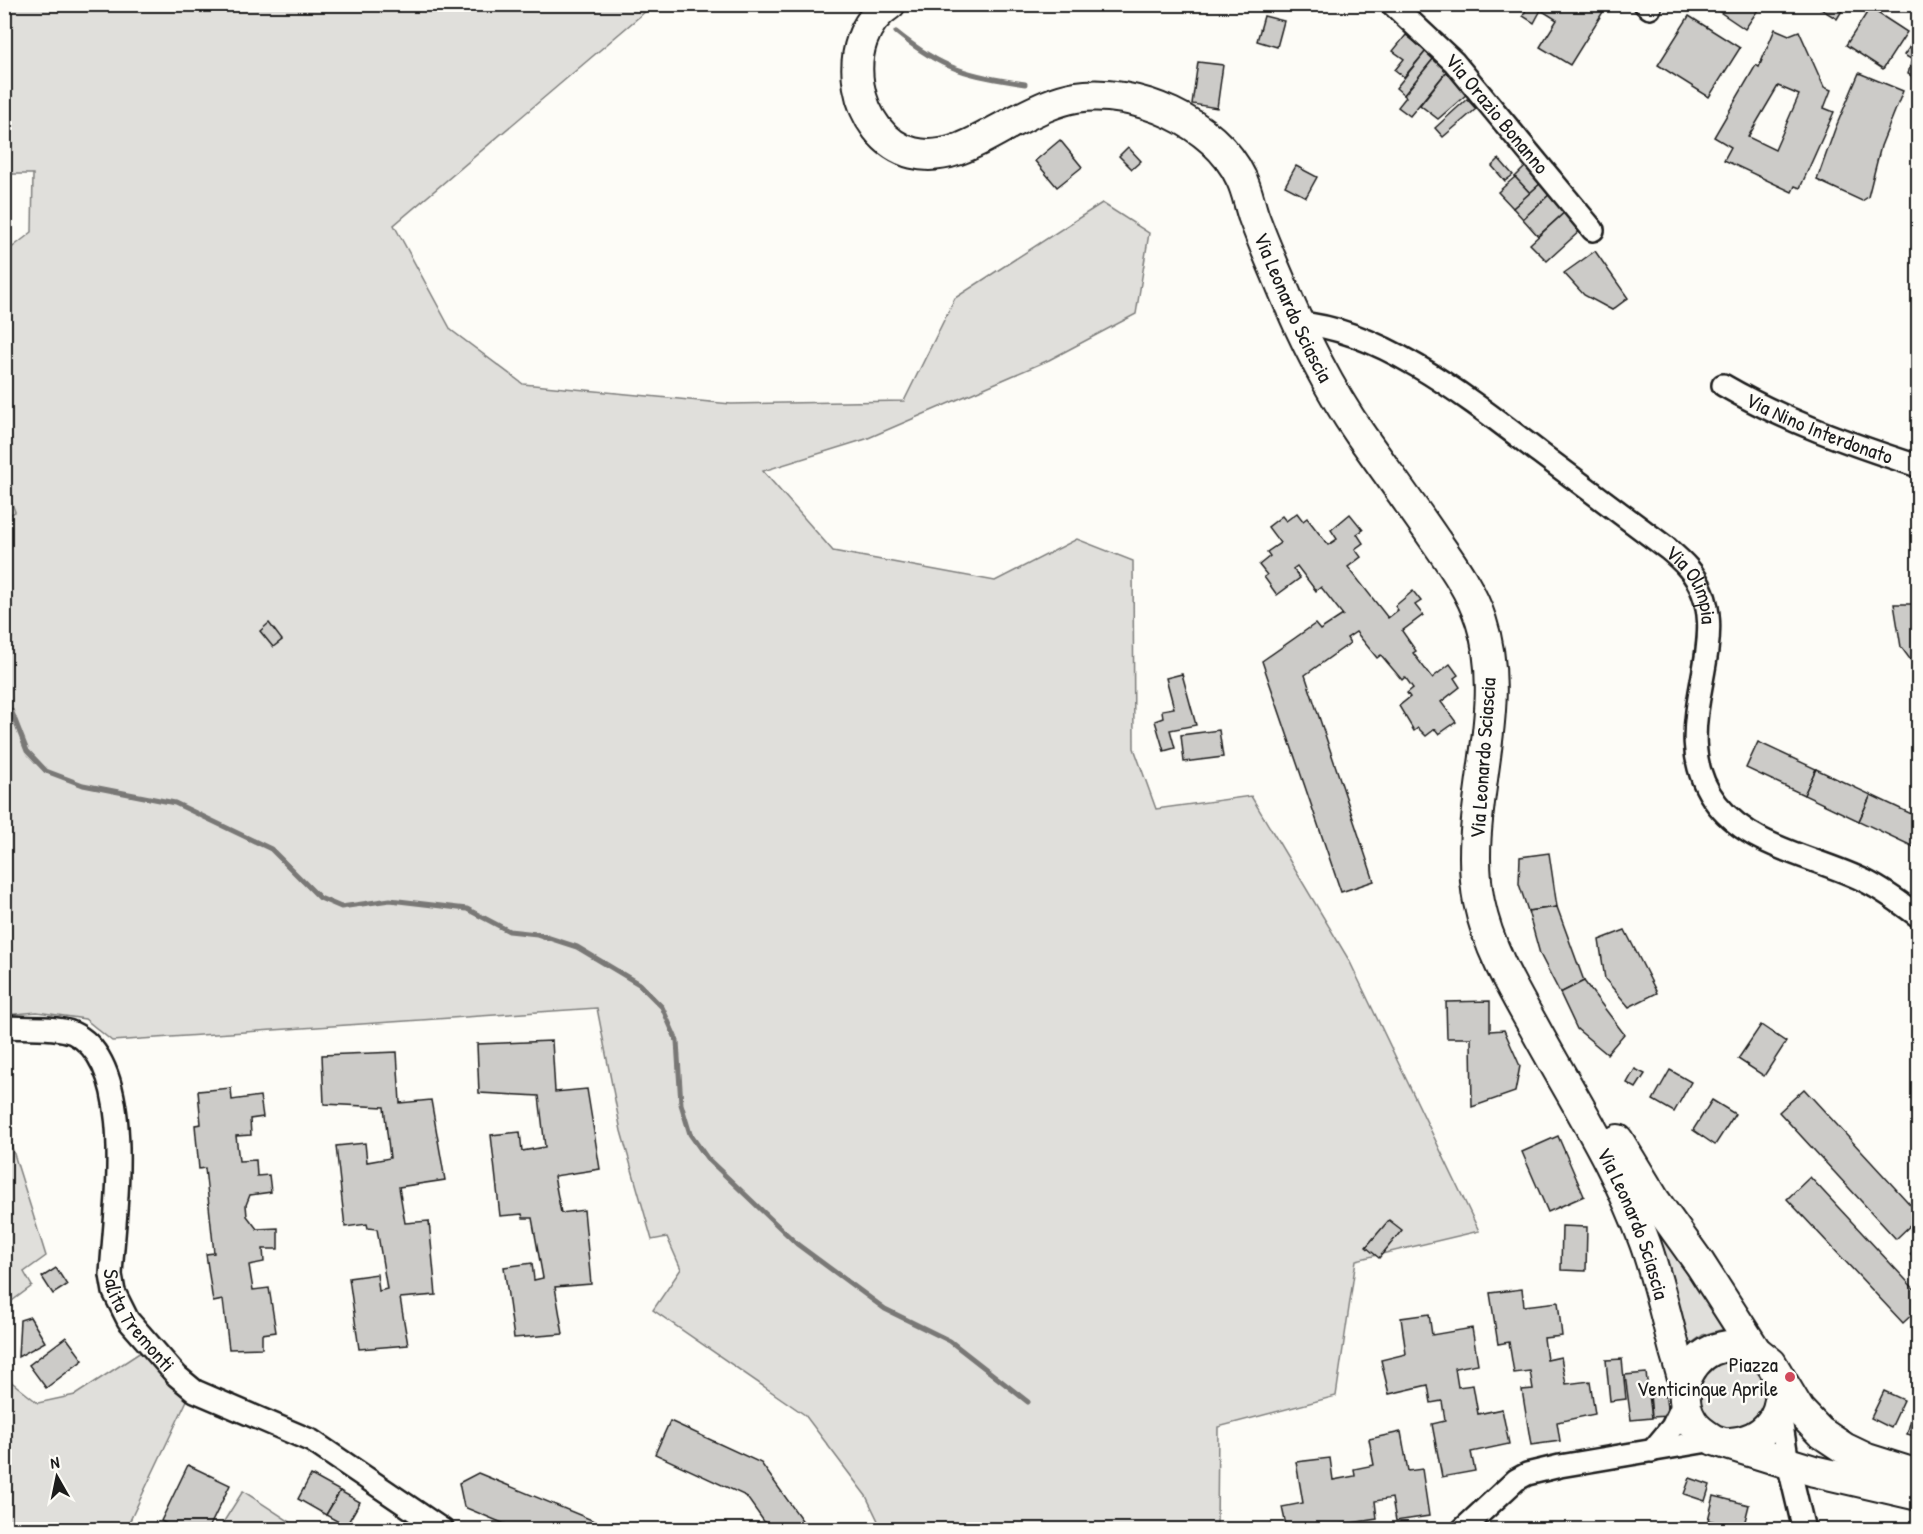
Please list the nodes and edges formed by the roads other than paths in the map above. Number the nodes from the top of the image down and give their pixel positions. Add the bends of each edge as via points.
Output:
1 (890, 4) edge
2 (1392, 4) edge
3 (1593, 230) dead end
4 (1309, 324) junction
5 (1723, 385) dead end
6 (1917, 471) edge
7 (1918, 916) edge
8 (4, 1027) edge
9 (1643, 1206) junction
10 (1756, 1351) junction
11 (1681, 1381) junction
12 (1779, 1394) junction
13 (1722, 1441) junction
14 (1652, 1451) junction
15 (1789, 1463) junction
16 (1918, 1475) edge
17 (1918, 1495) edge
18 (1797, 1504) junction
19 (443, 1530) edge
20 (1462, 1530) edge
21 (1804, 1530) edge

1 - 4 street, Via Leonardo Sciascia via 864,30 857,63 871,120 892,144 921,155 951,152 1060,101 1079,97 1116,97 1155,106 1191,124 1219,148 1241,179 1268,206
2 - 3 street, Via Orazio Bonanno via 1454,63
4 - 7 street, Via Olimpia via 1339,330 1426,372 1472,402 1668,549 1689,569 1702,594 1710,640 1694,725 1696,754 1716,804 1757,837 1866,881
4 - 9 street, Via Leonardo Sciascia via 1345,377 1385,452 1426,511 1471,556 1491,593 1506,647 1507,703 1492,844 1498,914 1510,946
5 - 6 street, Via Nino Interdonato via 1765,410
8 - 19 street, Salita Tremonti via 71,1032 91,1045 102,1063 115,1109 117,1158 111,1275 114,1292 128,1320 177,1376 213,1401 321,1446
9 - 10 street, Via Leonardo Sciascia via 1737,1319
9 - 11 street, Via Leonardo Sciascia
10 - 11 street via 1744,1346 1718,1347 1696,1360
10 - 12 street via 1771,1363
11 - 13 street via 1690,1420 1701,1432
11 - 14 street via 1672,1427
12 - 13 street via 1764,1431 1748,1440
12 - 15 street
12 - 16 street via 1825,1436 1867,1459
13 - 14 street
13 - 15 street
14 - 20 street via 1527,1474
15 - 17 street
15 - 18 street via 1787,1484
15 - 18 street via 1801,1488
18 - 21 street

